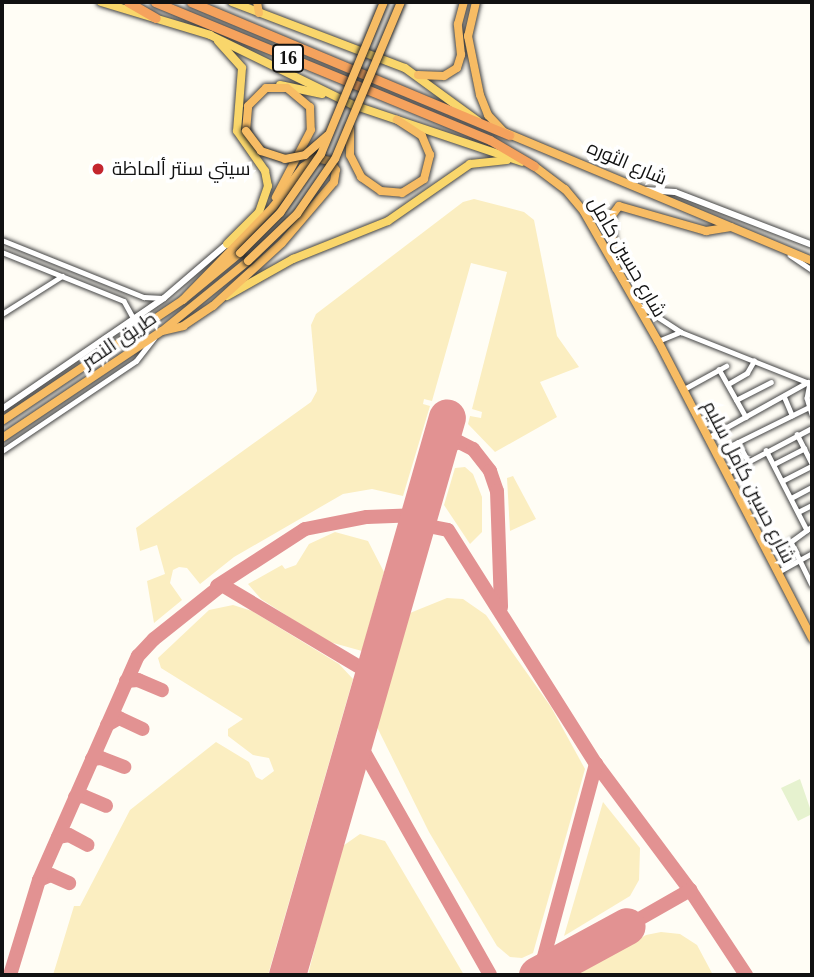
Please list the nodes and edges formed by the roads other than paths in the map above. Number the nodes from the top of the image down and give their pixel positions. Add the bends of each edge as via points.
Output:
1 (101, 2) edge
2 (128, 2) edge
3 (155, 2) edge
4 (191, 2) edge
5 (232, 2) edge
6 (257, 2) edge
7 (384, 2) edge
8 (401, 2) edge
9 (464, 2) edge
10 (476, 2) edge
11 (260, 13) junction
12 (156, 18) junction
13 (210, 35) junction
14 (418, 75) junction
15 (277, 85) junction
16 (339, 99) junction
17 (423, 107) junction
18 (397, 120) junction
19 (483, 125) junction
20 (350, 129) junction
21 (333, 131) junction
22 (509, 135) junction
23 (519, 161) junction
24 (534, 166) junction
25 (646, 190) junction
26 (265, 216) junction
27 (731, 227) junction
28 (2, 240) edge
29 (812, 245) edge
30 (231, 249) junction
31 (2, 252) edge
32 (788, 252) junction
33 (812, 261) edge
34 (616, 269) junction
35 (812, 270) edge
36 (62, 276) junction
37 (163, 298) junction
38 (635, 301) junction
39 (213, 306) junction
40 (2, 314) edge
41 (134, 319) junction
42 (681, 332) junction
43 (159, 333) junction
44 (112, 336) junction
45 (658, 341) junction
46 (117, 344) junction
47 (754, 361) junction
48 (726, 366) dead end
49 (719, 369) junction
50 (771, 382) dead end
51 (810, 383) edge
52 (727, 384) junction
53 (683, 389) junction
54 (784, 397) junction
55 (736, 400) junction
56 (809, 407) junction
57 (2, 409) edge
58 (812, 414) edge
59 (793, 415) junction
60 (746, 418) junction
61 (2, 421) edge
62 (812, 428) edge
63 (797, 434) junction
64 (2, 438) edge
65 (708, 438) junction
66 (738, 442) junction
67 (804, 449) junction
68 (766, 450) junction
69 (2, 451) edge
70 (716, 453) junction
71 (748, 461) junction
72 (774, 464) junction
73 (812, 465) edge
74 (726, 473) junction
75 (782, 481) junction
76 (812, 487) edge
77 (790, 498) junction
78 (812, 505) edge
79 (798, 512) junction
80 (810, 529) edge
81 (812, 553) edge
82 (800, 560) junction
83 (778, 572) junction
84 (810, 574) edge
85 (812, 585) edge
86 (812, 638) edge

1 - 12 main road
2 - 12 highway
3 - 17 highway, 16
4 - 17 highway, 16
5 - 11 main road, 16
6 - 11 highway
7 - 21 highway, bridge
8 - 20 highway, طريق النصر, bridge
9 - 14 highway via 458,24 461,55 457,68 444,76
10 - 22 highway via 468,30 481,100 492,120
11 - 14 main road, 16
12 - 13 main road
13 - 16 main road
13 - 30 main road via 242,68 237,131 265,171 268,186 259,212
14 - 19 main road, 16
15 - 16 main road
15 - 21 highway, bridge via 250,101 246,131 261,151 285,159 305,155
15 - 26 highway via 307,103 312,125
16 - 18 main road
17 - 19 highway, شارع الثوره
17 - 24 highway
18 - 20 highway via 425,141 430,165 412,190 397,193 376,189 354,167
18 - 23 main road
19 - 22 highway, شارع الثوره
20 - 43 highway, طريق النصر, bridge via 307,201 248,261
21 - 30 highway, bridge via 292,198
22 - 25 highway, شارع الثوره
23 - 24 main road
23 - 39 main road via 492,159 470,164 388,221 293,259
24 - 34 highway, شارع حسين كامل via 574,198
25 - 27 highway, شارع الثوره
25 - 29 street via 671,190
26 - 30 highway
26 - 39 highway via 308,162 330,161 336,170 334,182 318,202 282,243
27 - 32 highway, شارع الثوره
27 - 34 highway via 706,231 619,206 610,216
28 - 37 street via 144,297
30 - 37 street
30 - 46 highway, طريق النصر via 183,300
31 - 36 street
32 - 33 highway, شارع الثوره
32 - 35 street
34 - 38 highway, شارع حسين كامل
36 - 40 street
36 - 41 street via 124,301
37 - 41 street
38 - 42 street
38 - 45 highway, شارع حسين كامل
39 - 43 highway via 183,326
41 - 44 street
42 - 45 street
42 - 47 street
43 - 64 highway, طريق النصر
43 - 69 street via 136,361
44 - 46 highway
44 - 57 street
45 - 53 highway, شارع حسين كامل سليم
46 - 61 highway, طريق النصر
47 - 51 street
47 - 52 street via 747,373
48 - 49 street
49 - 52 street
49 - 53 street
50 - 55 street
51 - 54 street
51 - 56 street
52 - 55 street
53 - 65 highway, شارع حسين كامل سليم
54 - 59 street
54 - 60 street
55 - 60 street
56 - 58 street
56 - 59 street
59 - 66 street
60 - 65 street
62 - 63 street
63 - 67 street
63 - 68 street
65 - 70 highway, شارع حسين كامل سليم
66 - 70 street
66 - 71 street
67 - 72 street
67 - 73 street
68 - 71 street
68 - 72 street
70 - 74 highway, شارع حسين كامل سليم
71 - 74 street
72 - 75 street
73 - 75 street
74 - 83 highway, شارع حسين كامل سليم
75 - 77 street
76 - 77 street
77 - 79 street
78 - 79 street
79 - 80 street
80 - 82 street via 791,540
81 - 82 street
82 - 83 street
82 - 84 street
83 - 86 highway, شارع حسين كامل سليم
84 - 85 street

